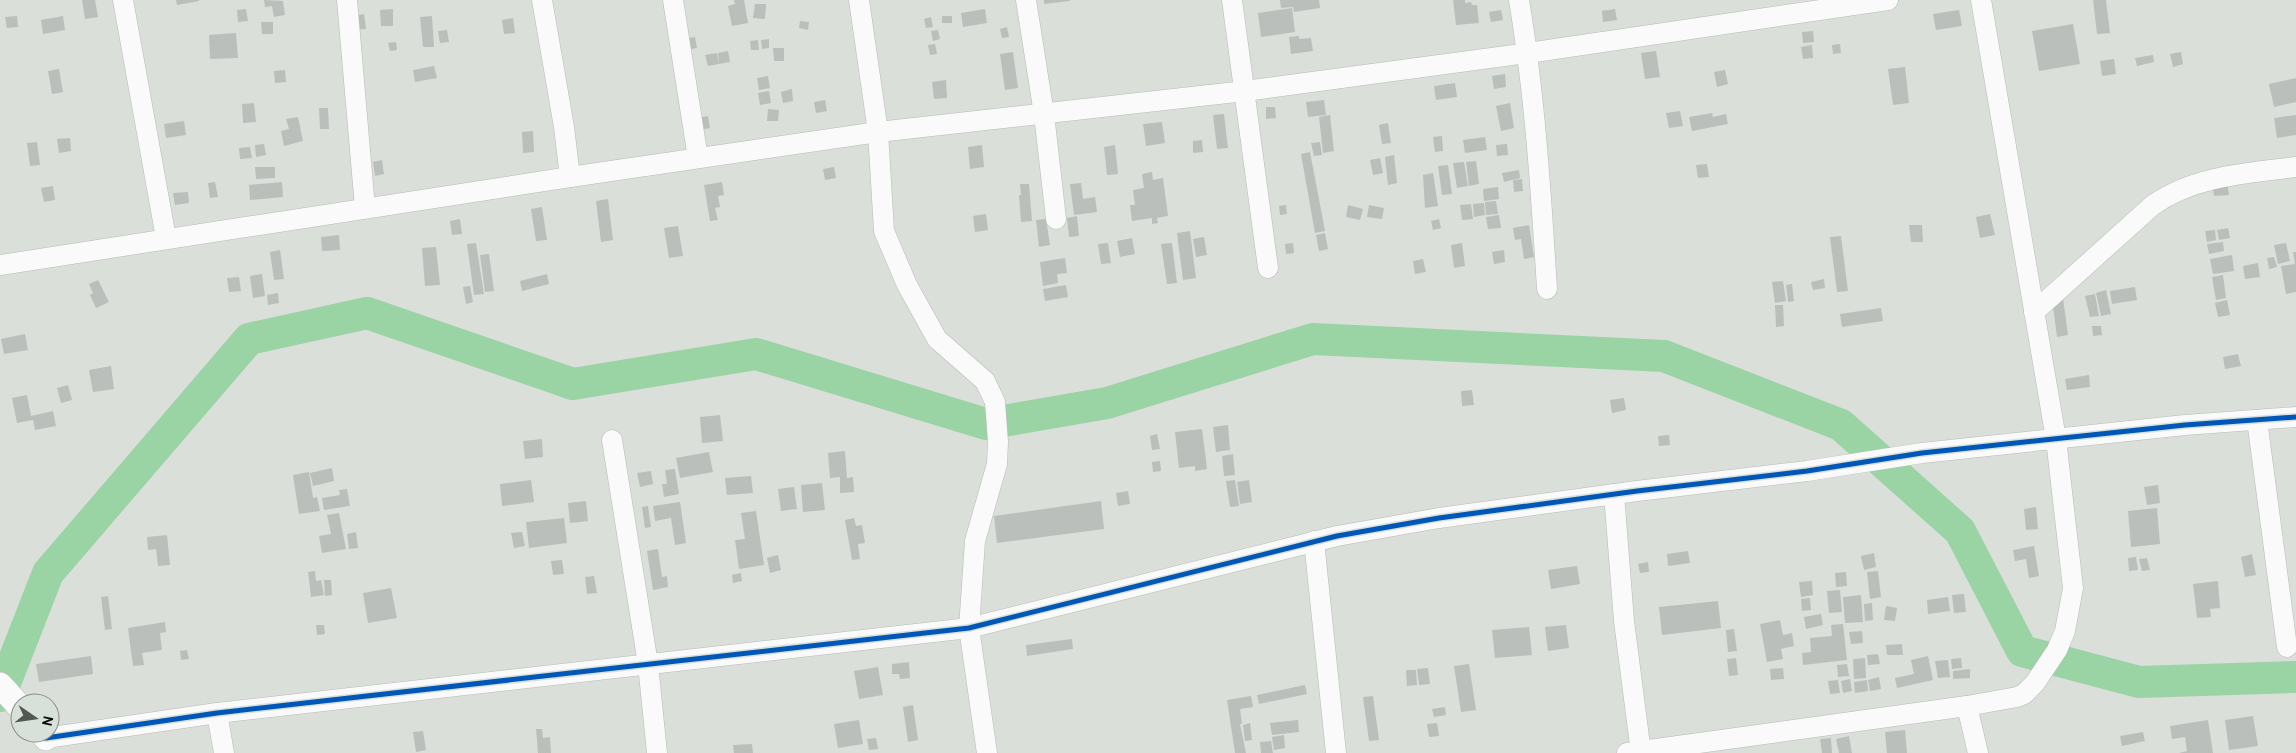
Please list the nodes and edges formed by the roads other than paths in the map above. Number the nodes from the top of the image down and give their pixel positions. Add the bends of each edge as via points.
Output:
1 (123, 0) edge
2 (347, 0) edge
3 (542, 0) edge
4 (673, 0) edge
5 (859, 0) edge
6 (1026, 0) edge
7 (1232, 0) edge
8 (1519, 0) edge
9 (1888, 0) edge
10 (1981, 0) edge
11 (1779, 8) edge
12 (1528, 53) junction
13 (1245, 91) junction
14 (1044, 114) junction
15 (878, 132) junction
16 (698, 158) junction
17 (2296, 167) edge
18 (570, 176) junction
19 (366, 208) junction
20 (1056, 219) dead end
21 (166, 238) junction
22 (0, 265) edge
23 (1268, 268) dead end
24 (1548, 289) dead end
25 (2034, 312) junction
26 (2296, 417) edge
27 (2256, 420) junction
28 (2056, 438) junction
29 (612, 440) dead end
30 (1614, 494) junction
31 (1314, 541) junction
32 (969, 628) junction
33 (2287, 647) dead end
34 (648, 664) junction
35 (0, 685) edge
36 (10, 696) edge
37 (1967, 706) junction
38 (218, 713) junction
39 (60, 739) edge
40 (1636, 752) edge
41 (224, 753) edge
42 (658, 753) edge
43 (986, 753) edge
44 (1336, 753) edge
45 (1978, 753) edge

1 - 21 street
2 - 19 street
3 - 18 street
4 - 16 street
5 - 15 street
6 - 14 street
7 - 13 street
8 - 12 street
9 - 11 street
10 - 25 street
11 - 12 street
12 - 13 street
12 - 24 street
13 - 14 street
13 - 23 street
14 - 15 street
14 - 20 street
15 - 16 street
15 - 32 street via 884,231 907,285 937,339 985,381 995,402 997,464 975,541
16 - 18 street
17 - 25 street via 2191,184 2171,192
18 - 19 street
19 - 21 street
21 - 22 street
25 - 28 street
26 - 27 street
27 - 28 street
27 - 33 street
28 - 30 street via 1922,453 1808,472
28 - 37 street via 2073,588 2065,631 2047,666 2024,694
29 - 34 street
30 - 31 street via 1439,518
30 - 40 street
31 - 32 street
31 - 44 street
32 - 34 street
32 - 43 street
34 - 38 street
34 - 42 street
35 - 36 street
37 - 40 street
37 - 45 street
38 - 39 street
38 - 41 street

